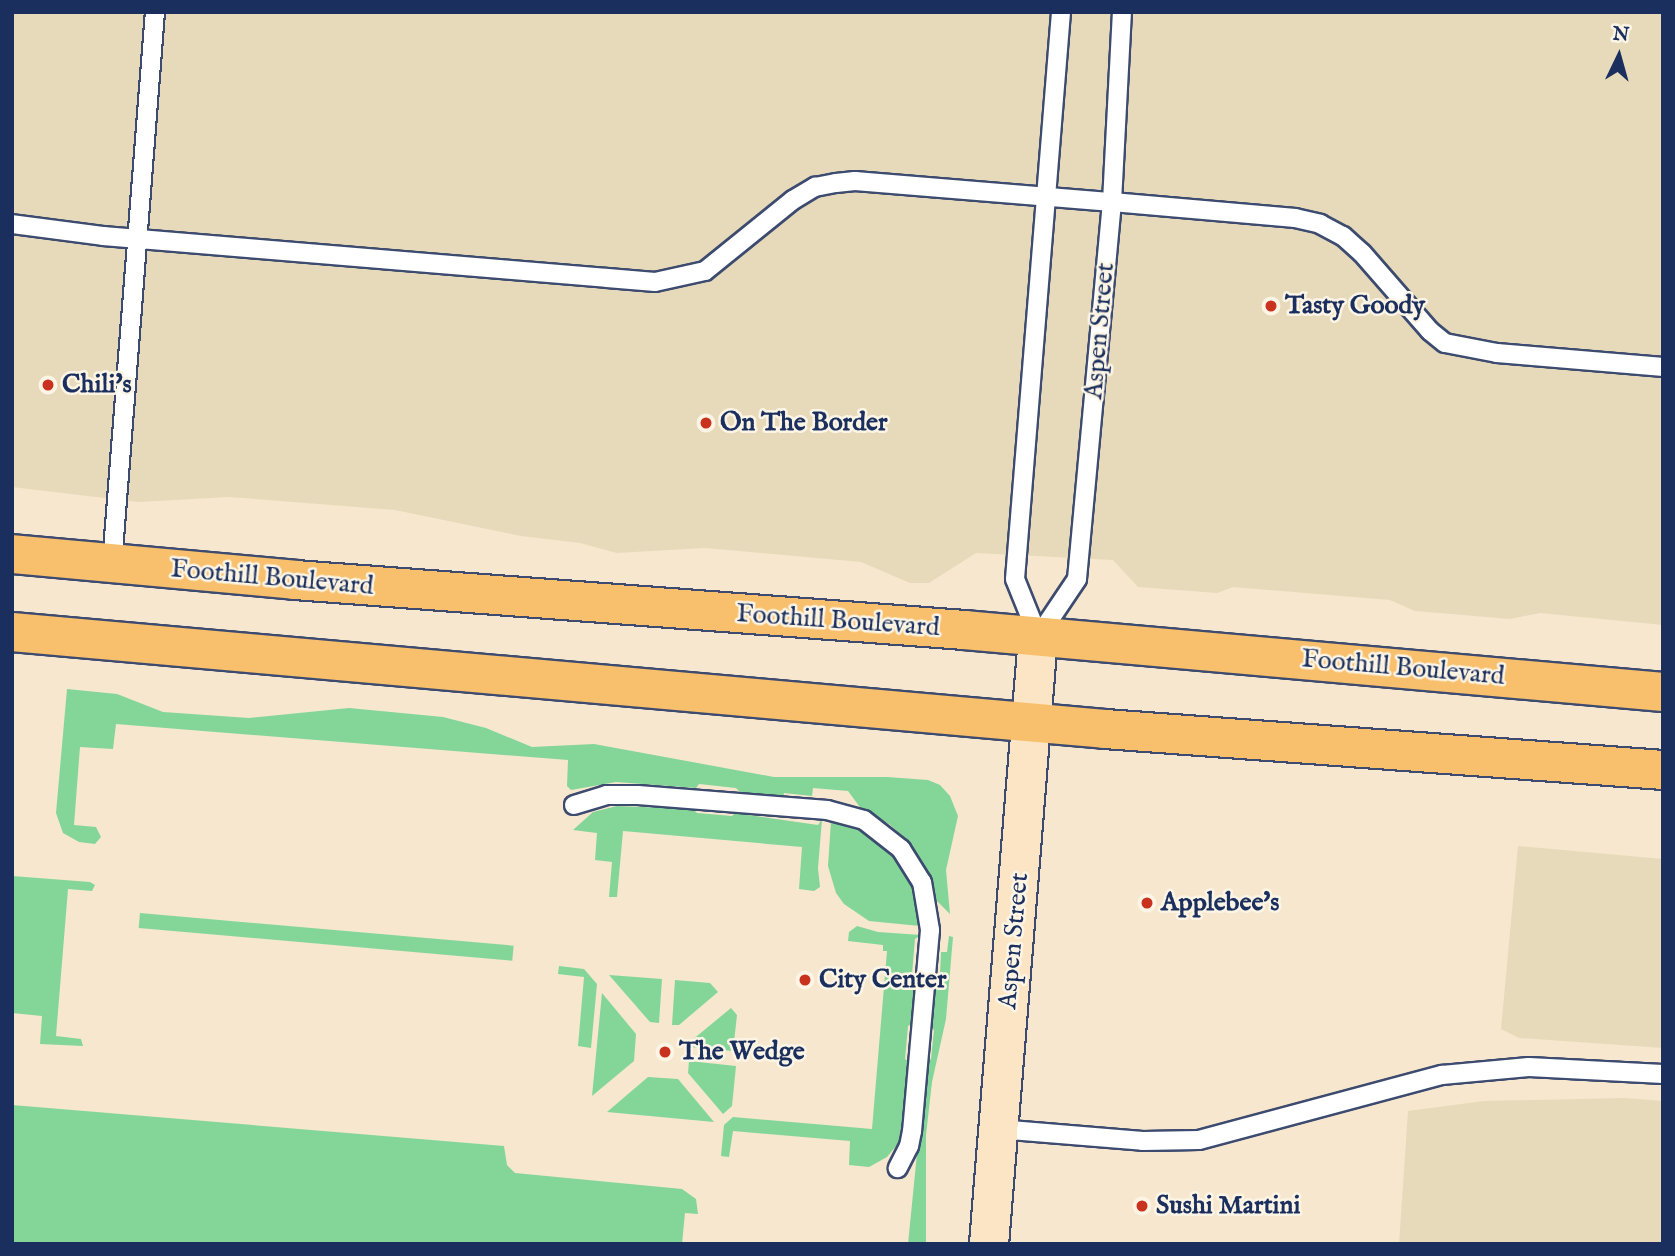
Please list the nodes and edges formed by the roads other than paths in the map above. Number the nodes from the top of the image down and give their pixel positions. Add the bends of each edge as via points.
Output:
1 (155, 12) edge
2 (1061, 12) edge
3 (1122, 12) edge
4 (1045, 197) junction
5 (1112, 202) junction
6 (12, 224) edge
7 (137, 238) junction
8 (1663, 367) edge
9 (12, 554) edge
10 (112, 564) junction
11 (12, 632) edge
12 (1038, 637) junction
13 (1663, 692) edge
14 (1032, 722) junction
15 (1663, 770) edge
16 (575, 805) dead end
17 (1663, 1074) edge
18 (998, 1129) junction
19 (898, 1168) dead end
20 (989, 1244) edge

1 - 7 lane
2 - 4 lane, Aspen Street
3 - 5 lane, Aspen Street
4 - 5 lane
4 - 7 lane via 855,181 815,187 705,271 654,282
4 - 12 lane, Aspen Street via 1015,579
5 - 8 lane via 1320,224 1362,253 1430,331 1446,343 1497,353
5 - 12 lane, Aspen Street via 1077,579
6 - 7 lane
7 - 10 lane
9 - 10 main road, Foothill Boulevard
10 - 12 main road, Foothill Boulevard
11 - 14 main road
12 - 13 main road, Foothill Boulevard
12 - 14 street, Aspen Street
14 - 15 main road
14 - 18 street, Aspen Street
16 - 19 lane via 607,795 638,795 827,810 864,820 901,849 922,882 930,930 912,1131
17 - 18 lane via 1529,1067 1457,1073 1199,1140 1143,1141
18 - 20 street, Aspen Street

